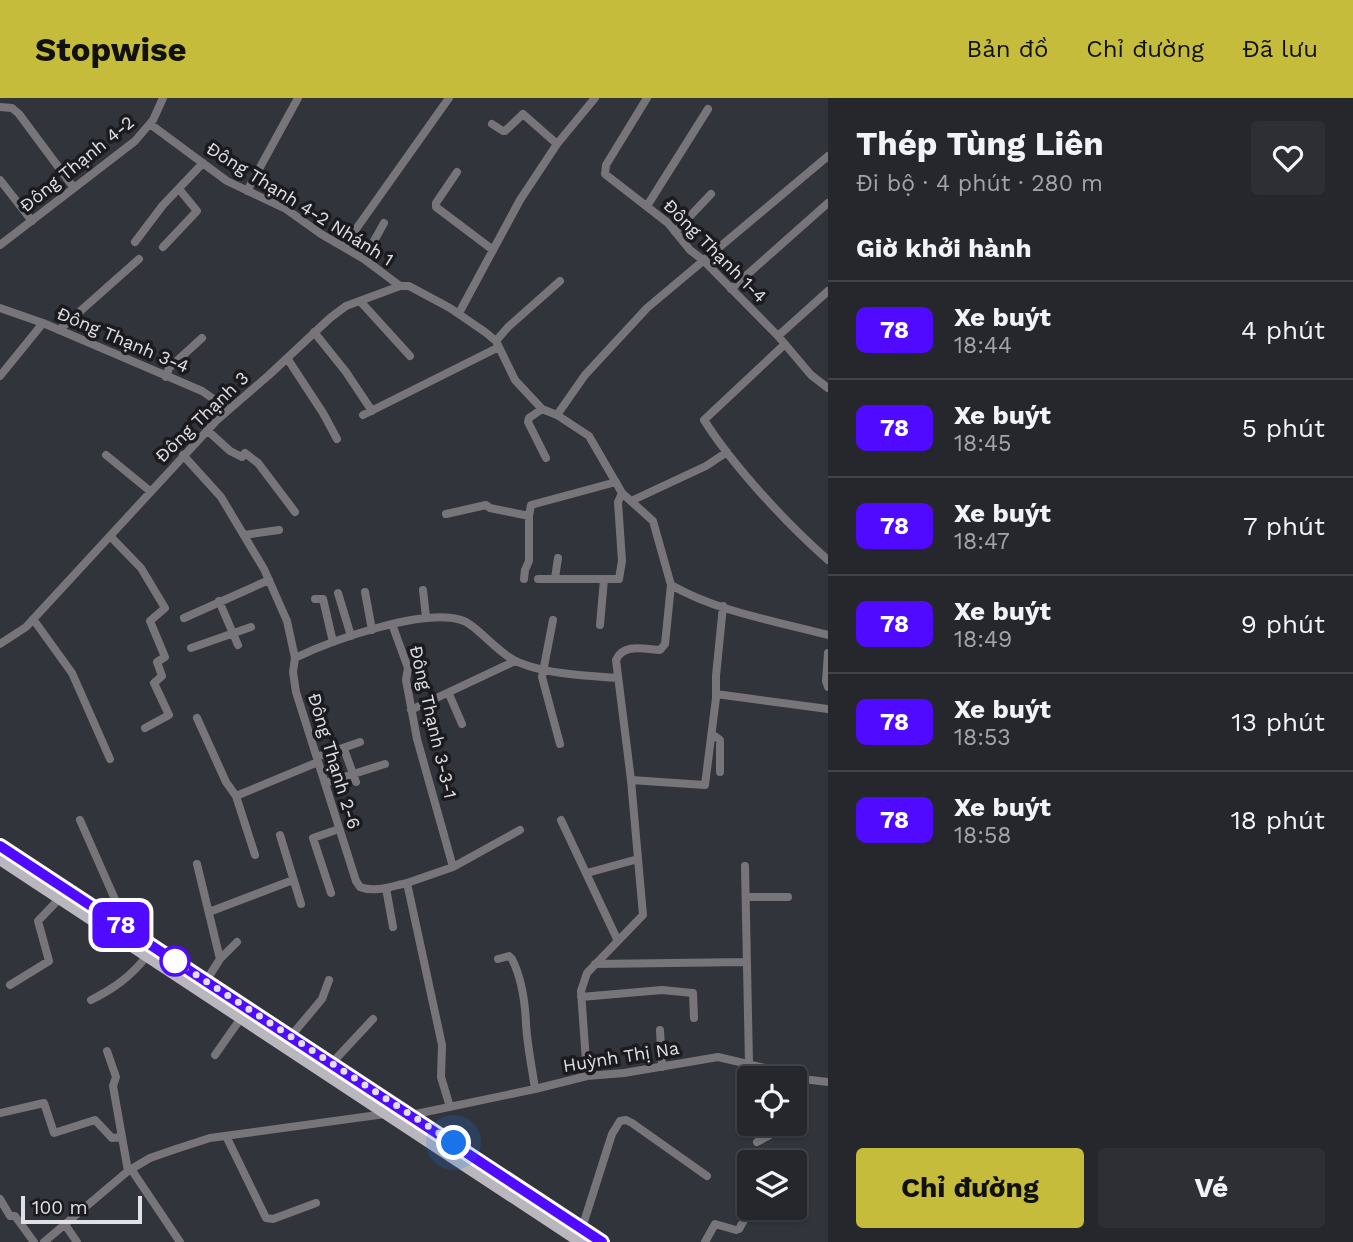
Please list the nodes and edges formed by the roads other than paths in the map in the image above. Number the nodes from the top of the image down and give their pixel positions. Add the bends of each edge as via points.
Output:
1 (163, 98) edge
2 (298, 98) edge
3 (449, 98) edge
4 (595, 98) edge
5 (647, 98) edge
6 (0, 107) edge
7 (708, 109) dead end
8 (150, 124) junction
9 (492, 124) dead end
10 (557, 144) junction
11 (828, 156) edge
12 (203, 163) junction
13 (457, 172) dead end
14 (0, 180) edge
15 (74, 188) junction
16 (178, 188) junction
17 (247, 191) junction
18 (711, 194) dead end
19 (828, 203) edge
20 (647, 206) junction
21 (32, 221) junction
22 (384, 223) dead end
23 (675, 232) junction
24 (135, 242) dead end
25 (0, 245) edge
26 (344, 246) junction
27 (163, 247) dead end
28 (493, 250) junction
29 (139, 259) dead end
30 (364, 259) junction
31 (703, 260) junction
32 (560, 281) dead end
33 (400, 286) junction
34 (731, 289) junction
35 (828, 290) edge
36 (360, 301) junction
37 (0, 309) edge
38 (459, 313) junction
39 (43, 323) junction
40 (59, 330) junction
41 (314, 332) junction
42 (778, 336) junction
43 (202, 338) dead end
44 (498, 344) junction
45 (785, 344) junction
46 (410, 356) dead end
47 (287, 358) junction
48 (0, 376) edge
49 (166, 377) junction
50 (828, 388) edge
51 (228, 409) junction
52 (542, 409) junction
53 (372, 411) junction
54 (363, 415) dead end
55 (557, 415) junction
56 (207, 430) junction
57 (337, 439) dead end
58 (727, 452) junction
59 (106, 455) dead end
60 (183, 455) junction
61 (546, 458) dead end
62 (616, 482) junction
63 (150, 491) junction
64 (622, 493) junction
65 (631, 501) junction
66 (295, 512) dead end
67 (446, 514) dead end
68 (528, 516) junction
69 (279, 530) dead end
70 (244, 535) junction
71 (110, 536) junction
72 (558, 558) dead end
73 (828, 561) edge
74 (555, 578) junction
75 (524, 579) dead end
76 (538, 579) dead end
77 (604, 579) junction
78 (269, 580) junction
79 (671, 585) junction
80 (423, 590) dead end
81 (365, 592) dead end
82 (338, 593) dead end
83 (315, 598) dead end
84 (219, 601) junction
85 (723, 607) junction
86 (426, 617) junction
87 (184, 618) dead end
88 (33, 619) junction
89 (553, 620) dead end
90 (392, 624) junction
91 (600, 625) dead end
92 (251, 627) dead end
93 (372, 630) junction
94 (233, 632) junction
95 (828, 635) edge
96 (351, 636) junction
97 (333, 642) junction
98 (0, 644) edge
99 (238, 645) dead end
100 (191, 648) dead end
101 (828, 653) edge
102 (295, 659) junction
103 (515, 661) junction
104 (542, 668) junction
105 (618, 678) junction
106 (828, 687) edge
107 (449, 694) junction
108 (716, 694) junction
109 (828, 709) edge
110 (411, 710) junction
111 (197, 718) dead end
112 (462, 724) dead end
113 (145, 728) dead end
114 (712, 734) junction
115 (360, 743) dead end
116 (560, 744) dead end
117 (344, 749) junction
118 (110, 759) dead end
119 (318, 759) junction
120 (385, 764) dead end
121 (720, 772) dead end
122 (355, 778) junction
123 (631, 780) junction
124 (325, 783) junction
125 (236, 796) junction
126 (80, 820) dead end
127 (561, 821) dead end
128 (340, 829) junction
129 (520, 830) dead end
130 (280, 835) dead end
131 (0, 846) edge
132 (255, 855) dead end
133 (0, 859) edge
134 (638, 859) junction
135 (197, 864) dead end
136 (745, 866) dead end
137 (453, 867) junction
138 (587, 873) junction
139 (293, 880) junction
140 (407, 883) junction
141 (386, 888) junction
142 (331, 893) dead end
143 (746, 897) junction
144 (788, 897) dead end
145 (60, 898) junction
146 (301, 904) dead end
147 (209, 912) junction
148 (123, 926) junction
149 (393, 927) dead end
150 (617, 939) junction
151 (237, 942) dead end
152 (147, 956) junction
153 (498, 958) dead end
154 (220, 959) junction
155 (747, 962) junction
156 (595, 964) junction
157 (329, 980) dead end
158 (206, 981) junction
159 (10, 985) dead end
160 (581, 997) junction
161 (91, 1000) dead end
162 (241, 1018) junction
163 (694, 1018) dead end
164 (373, 1019) dead end
165 (660, 1030) dead end
166 (290, 1036) junction
167 (107, 1051) dead end
168 (215, 1055) dead end
169 (332, 1063) junction
170 (749, 1064) junction
171 (755, 1066) edge
172 (662, 1067) junction
173 (587, 1076) junction
174 (807, 1079) edge
175 (828, 1082) edge
176 (535, 1089) junction
177 (450, 1107) junction
178 (0, 1113) edge
179 (388, 1114) junction
180 (411, 1115) junction
181 (226, 1136) junction
182 (768, 1136) edge
183 (122, 1137) junction
184 (757, 1142) dead end
185 (130, 1170) junction
186 (706, 1176) dead end
187 (0, 1199) edge
188 (316, 1203) dead end
189 (744, 1220) edge
190 (66, 1226) junction
191 (582, 1228) junction
192 (34, 1242) edge
193 (44, 1242) edge
194 (76, 1242) edge
195 (180, 1242) edge
196 (581, 1242) edge
197 (603, 1242) edge
198 (705, 1242) edge

1 - 8 street, Đông Thạnh 4-2
2 - 17 street
3 - 26 street
4 - 10 street
5 - 20 street, Đông Thạnh 1-4 via 606,165 606,174
6 - 15 street via 19,114
7 - 20 street
8 - 12 street, Đông Thạnh 4-2 Nhánh 1
8 - 15 street, Đông Thạnh 4-2
9 - 10 street via 505,131 523,114
10 - 28 street
11 - 31 street
12 - 16 street
12 - 17 street, Đông Thạnh 4-2 Nhánh 1
13 - 28 street via 436,207
14 - 21 street
15 - 21 street, Đông Thạnh 4-2
16 - 24 street
16 - 27 street via 197,211
17 - 26 street, Đông Thạnh 4-2 Nhánh 1 via 286,209
18 - 23 street
19 - 34 street
20 - 23 street, Đông Thạnh 1-4
21 - 25 street, Đông Thạnh 4-2
22 - 30 street
23 - 31 street, Đông Thạnh 1-4
26 - 30 street, Đông Thạnh 4-2 Nhánh 1
28 - 38 street
29 - 40 street
30 - 33 street, Đông Thạnh 4-2 Nhánh 1
31 - 34 street, Đông Thạnh 1-4
31 - 55 street via 648,308 585,375
32 - 44 street via 508,327
33 - 36 street, Đông Thạnh 3
33 - 38 street via 409,286
34 - 42 street, Đông Thạnh 1-4
35 - 42 street
36 - 41 street, Đông Thạnh 3 via 346,306
36 - 46 street
37 - 39 street, Đông Thạnh 3-4
38 - 44 street
39 - 40 street, Đông Thạnh 3-4
39 - 48 street
40 - 49 street, Đông Thạnh 3-4
41 - 47 street, Đông Thạnh 3
41 - 53 street
42 - 45 street, Đông Thạnh 1-4
43 - 49 street via 169,368
44 - 52 street via 515,380
44 - 53 street
45 - 50 street, Đông Thạnh 1-4
45 - 58 street via 704,420
47 - 51 street, Đông Thạnh 3
47 - 57 street
49 - 51 street, Đông Thạnh 3-4 via 202,391
51 - 56 street, Đông Thạnh 3
52 - 55 street
52 - 61 street via 528,422
53 - 54 street
55 - 62 street via 589,436
56 - 60 street, Đông Thạnh 3
56 - 66 street via 230,451 242,457 245,453 258,463
58 - 65 street
58 - 73 street
59 - 63 street
60 - 63 street, Đông Thạnh 3
60 - 70 street, Đông Thạnh 2-6 via 221,497
62 - 64 street
62 - 68 street via 531,505
63 - 71 street, Đông Thạnh 3
64 - 65 street
64 - 77 street via 618,502 619,579
65 - 79 street via 653,521
67 - 68 street via 486,505
68 - 75 street via 529,561
69 - 70 street
70 - 78 street, Đông Thạnh 2-6
71 - 88 street, Đông Thạnh 3
71 - 113 street via 141,568 164,608 150,621 166,657 157,662 162,676 154,683 169,715
72 - 74 street
74 - 76 street
74 - 77 street
77 - 91 street
78 - 84 street
78 - 102 street, Đông Thạnh 2-6 via 287,621
79 - 85 street
79 - 105 street via 666,644 660,650 625,649 619,653
80 - 86 street
81 - 93 street
82 - 96 street
83 - 97 street via 323,598
84 - 87 street
84 - 94 street
85 - 95 street
85 - 108 street
86 - 90 street
86 - 103 street via 464,621
88 - 98 street, Đông Thạnh 3
88 - 118 street via 72,673
89 - 104 street
90 - 93 street
90 - 110 street, Đông Thạnh 3-3-1 via 408,668
92 - 94 street
93 - 96 street
94 - 99 street
94 - 100 street
96 - 97 street
97 - 102 street
101 - 106 street
102 - 119 street, Đông Thạnh 2-6 via 296,692
103 - 104 street
103 - 107 street
104 - 105 street
104 - 116 street
105 - 123 street
107 - 110 street
107 - 112 street
108 - 109 street
108 - 114 street
110 - 137 street, Đông Thạnh 3-3-1
111 - 125 street
114 - 121 street via 720,740
114 - 123 street via 705,785
115 - 117 street
117 - 119 street
117 - 122 street
119 - 124 street, Đông Thạnh 2-6
119 - 125 street
120 - 122 street
122 - 124 street
123 - 134 street
124 - 128 street, Đông Thạnh 2-6
125 - 132 street
126 - 148 street
127 - 138 street
128 - 141 street, Đông Thạnh 2-6 via 362,889
128 - 142 street via 313,838
129 - 137 street
130 - 139 street
131 - 148 main road
133 - 145 main road
134 - 138 street
134 - 150 street via 643,915
135 - 147 street
136 - 143 street
137 - 140 street
138 - 150 street
139 - 146 street
139 - 147 street
140 - 141 street
140 - 177 street via 442,1045 440,1077
141 - 149 street
143 - 144 street
143 - 155 street
145 - 152 main road
145 - 159 street via 38,921 49,961
147 - 154 street
148 - 158 main road
150 - 156 street
151 - 154 street
152 - 161 street via 116,988
152 - 162 main road
153 - 176 street via 513,959 522,986
154 - 158 street
155 - 156 street
155 - 170 street
156 - 160 street via 587,973
157 - 166 street via 322,999
158 - 166 main road
160 - 163 street via 662,990 693,993
160 - 173 street
162 - 168 street
162 - 179 main road
164 - 169 street
165 - 172 street
166 - 169 main road
167 - 183 street via 116,1077 113,1086
169 - 180 main road
170 - 171 street, Huỳnh Thị Na
170 - 172 street, Huỳnh Thị Na via 718,1057
172 - 173 street, Huỳnh Thị Na
173 - 176 street, Huỳnh Thị Na
174 - 175 street, Huỳnh Thị Na
176 - 177 street, Huỳnh Thị Na
177 - 180 street, Huỳnh Thị Na
178 - 183 street via 44,1103 54,1133 95,1120 112,1138
179 - 181 street
179 - 196 main road
180 - 191 main road
181 - 185 street via 150,1158
181 - 188 street via 266,1218
182 - 184 street
183 - 185 street
185 - 190 street
185 - 195 street
186 - 191 street via 632,1123 621,1121 612,1134
187 - 192 street
189 - 198 street via 736,1230 715,1224
190 - 193 street
190 - 194 street
191 - 197 main road

